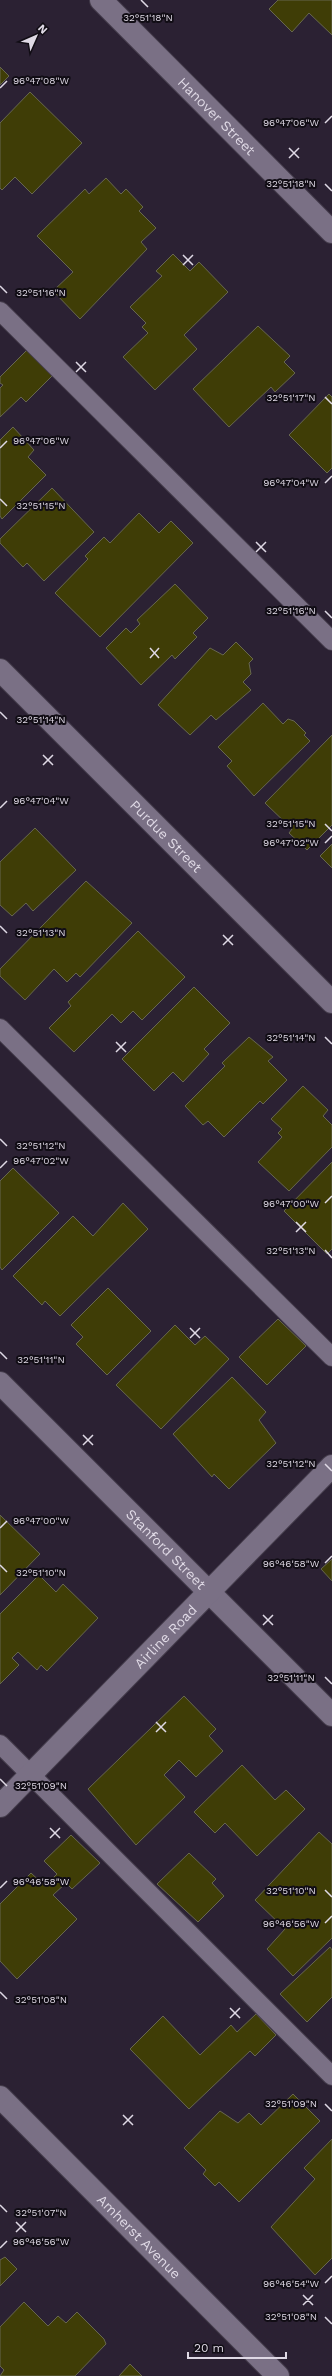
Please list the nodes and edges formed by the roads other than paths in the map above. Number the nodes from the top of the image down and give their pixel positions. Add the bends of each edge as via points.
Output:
1 (101, 0) edge
2 (332, 232) edge
3 (0, 311) edge
4 (332, 641) edge
5 (0, 670) edge
6 (332, 1002) edge
7 (0, 1028) edge
8 (332, 1357) edge
9 (0, 1383) edge
10 (332, 1466) edge
11 (210, 1592) junction
12 (332, 1715) edge
13 (0, 1744) edge
14 (31, 1775) junction
15 (0, 1806) edge
16 (332, 2076) edge
17 (0, 2097) edge
18 (278, 2376) edge

1 - 2 street, Hanover Street
3 - 4 lane
5 - 6 street, Purdue Street
7 - 8 lane
9 - 11 street, Stanford Street
10 - 11 street, Airline Road
11 - 12 street, Stanford Street
11 - 14 street, Airline Road
13 - 14 lane
14 - 15 street, Airline Road
14 - 16 lane
17 - 18 street, Amherst Avenue

